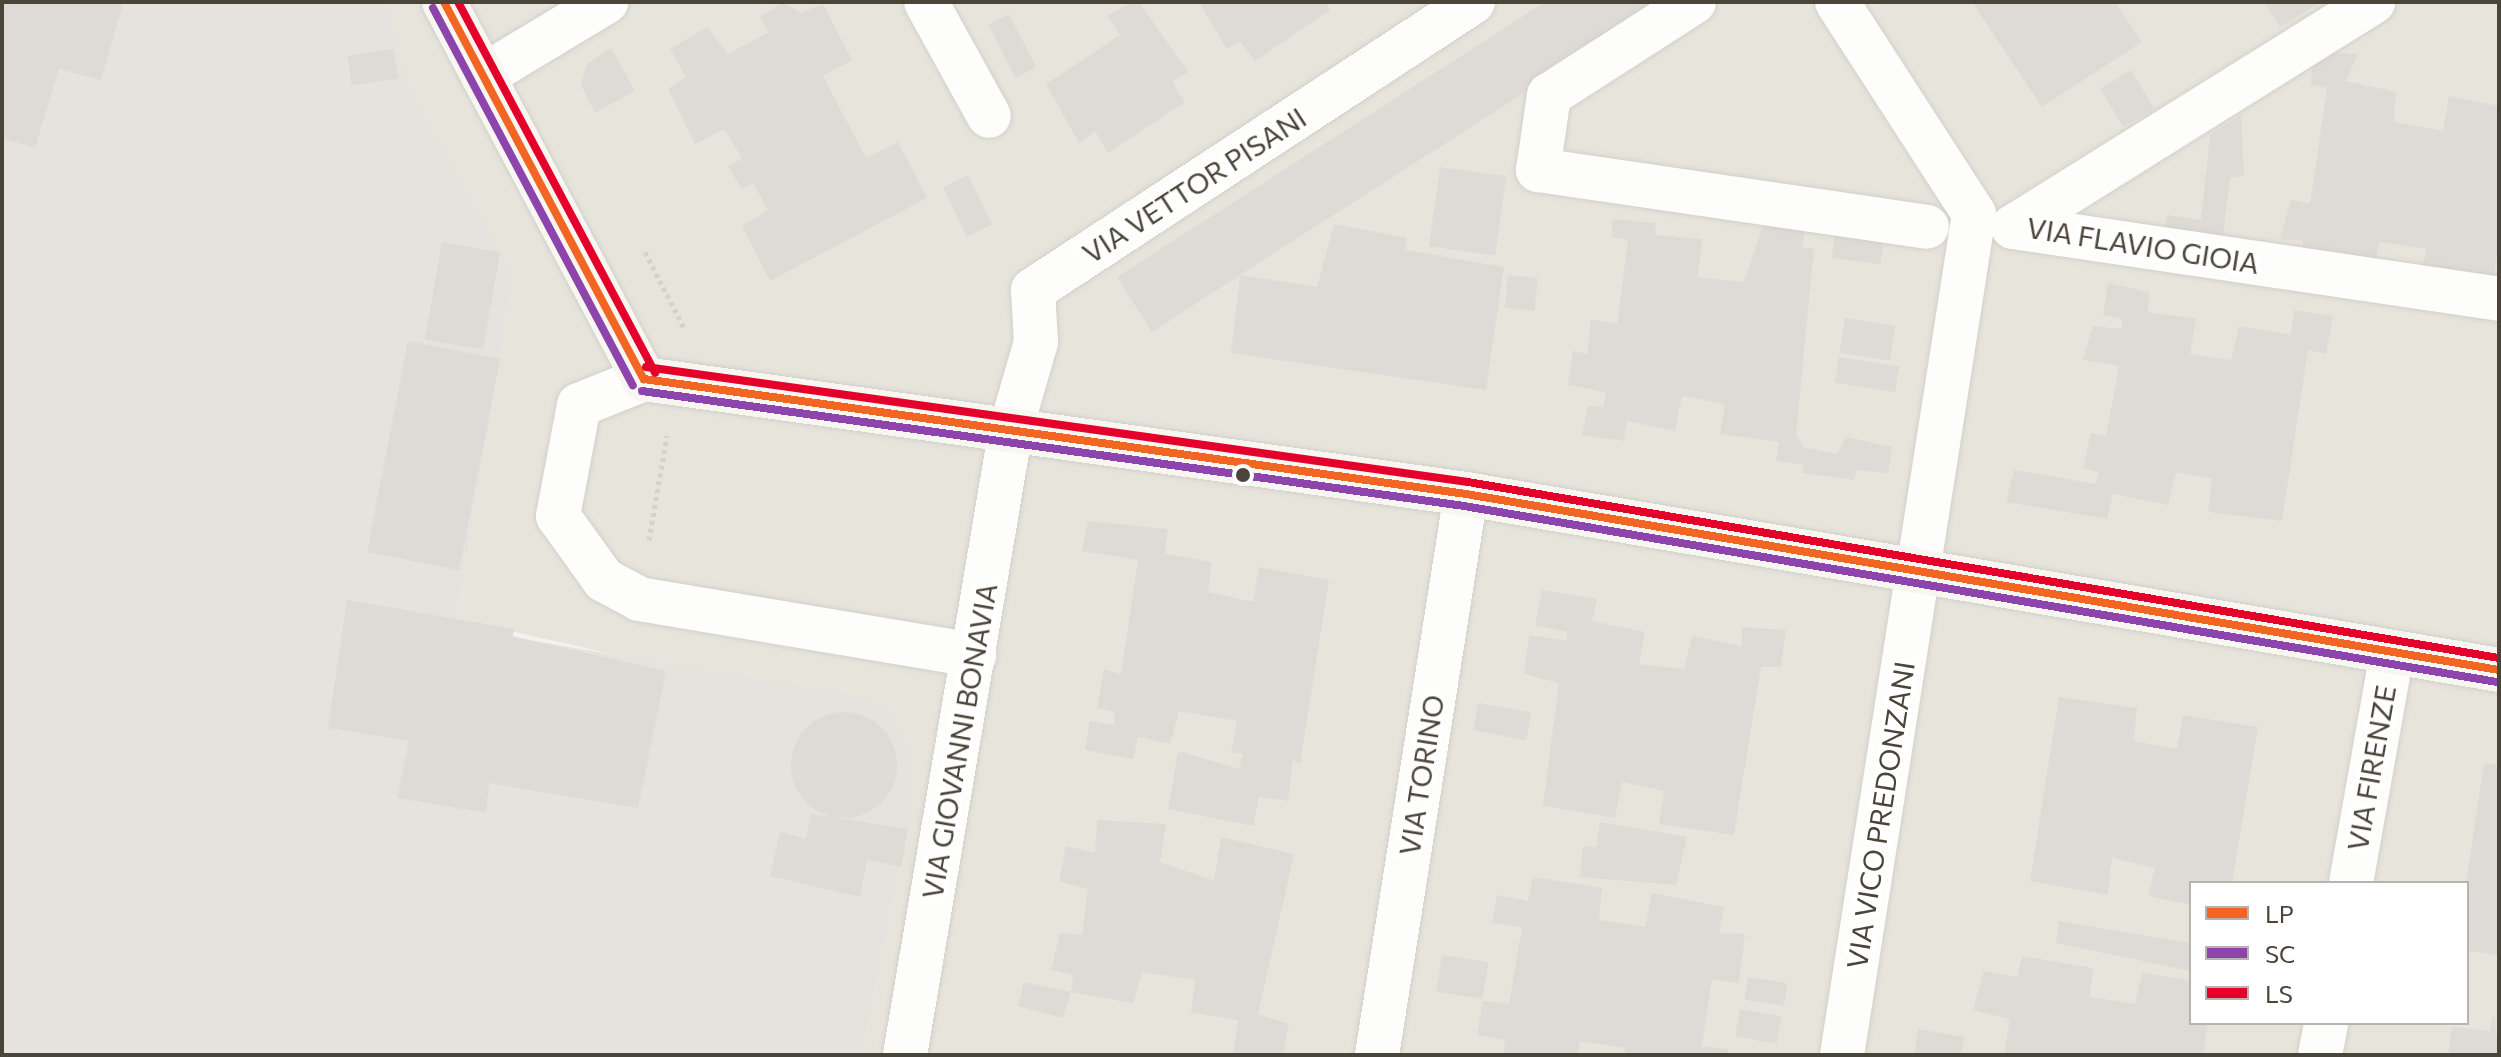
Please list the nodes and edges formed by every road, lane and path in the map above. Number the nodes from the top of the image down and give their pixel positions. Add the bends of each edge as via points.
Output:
1 (444, 2) edge
2 (606, 2) edge
3 (926, 2) edge
4 (1473, 2) edge
5 (1694, 2) edge
6 (1837, 2) edge
7 (2373, 2) edge
8 (483, 76) junction
9 (989, 116) dead end
10 (1994, 220) junction
11 (1927, 227) dead end
12 (636, 237) dead end
13 (2499, 299) edge
14 (660, 381) junction
15 (1011, 428) junction
16 (1466, 494) junction
17 (1918, 574) junction
18 (639, 599) junction
19 (2392, 653) junction
20 (974, 655) junction
21 (2499, 670) edge
22 (2351, 881) edge
23 (2326, 1025) edge
24 (915, 1054) edge
25 (1377, 1055) edge
26 (1842, 1055) edge
27 (2320, 1055) edge

1 - 8 street
2 - 8 street
3 - 9 street
4 - 15 street, VIA VETTOR PISANI via 1033,290 1036,342
5 - 11 street via 1549,95 1538,170
6 - 10 street
7 - 10 street, VIA FLAVIO GIOIA
8 - 14 street
10 - 13 street, VIA FLAVIO GIOIA
10 - 17 street, VIA VICO PREDONZANI
12 - 14 path via 683,318
14 - 15 street
14 - 18 path
14 - 18 street via 579,405 558,516 604,580
15 - 16 street
15 - 20 street, VIA GIOVANNI BONAVIA
16 - 17 street
16 - 25 street, VIA TORINO
17 - 19 street
17 - 26 street, VIA VICO PREDONZANI
18 - 20 street
19 - 21 street
19 - 22 street, VIA FIRENZE
20 - 24 street, VIA GIOVANNI BONAVIA
23 - 27 street

